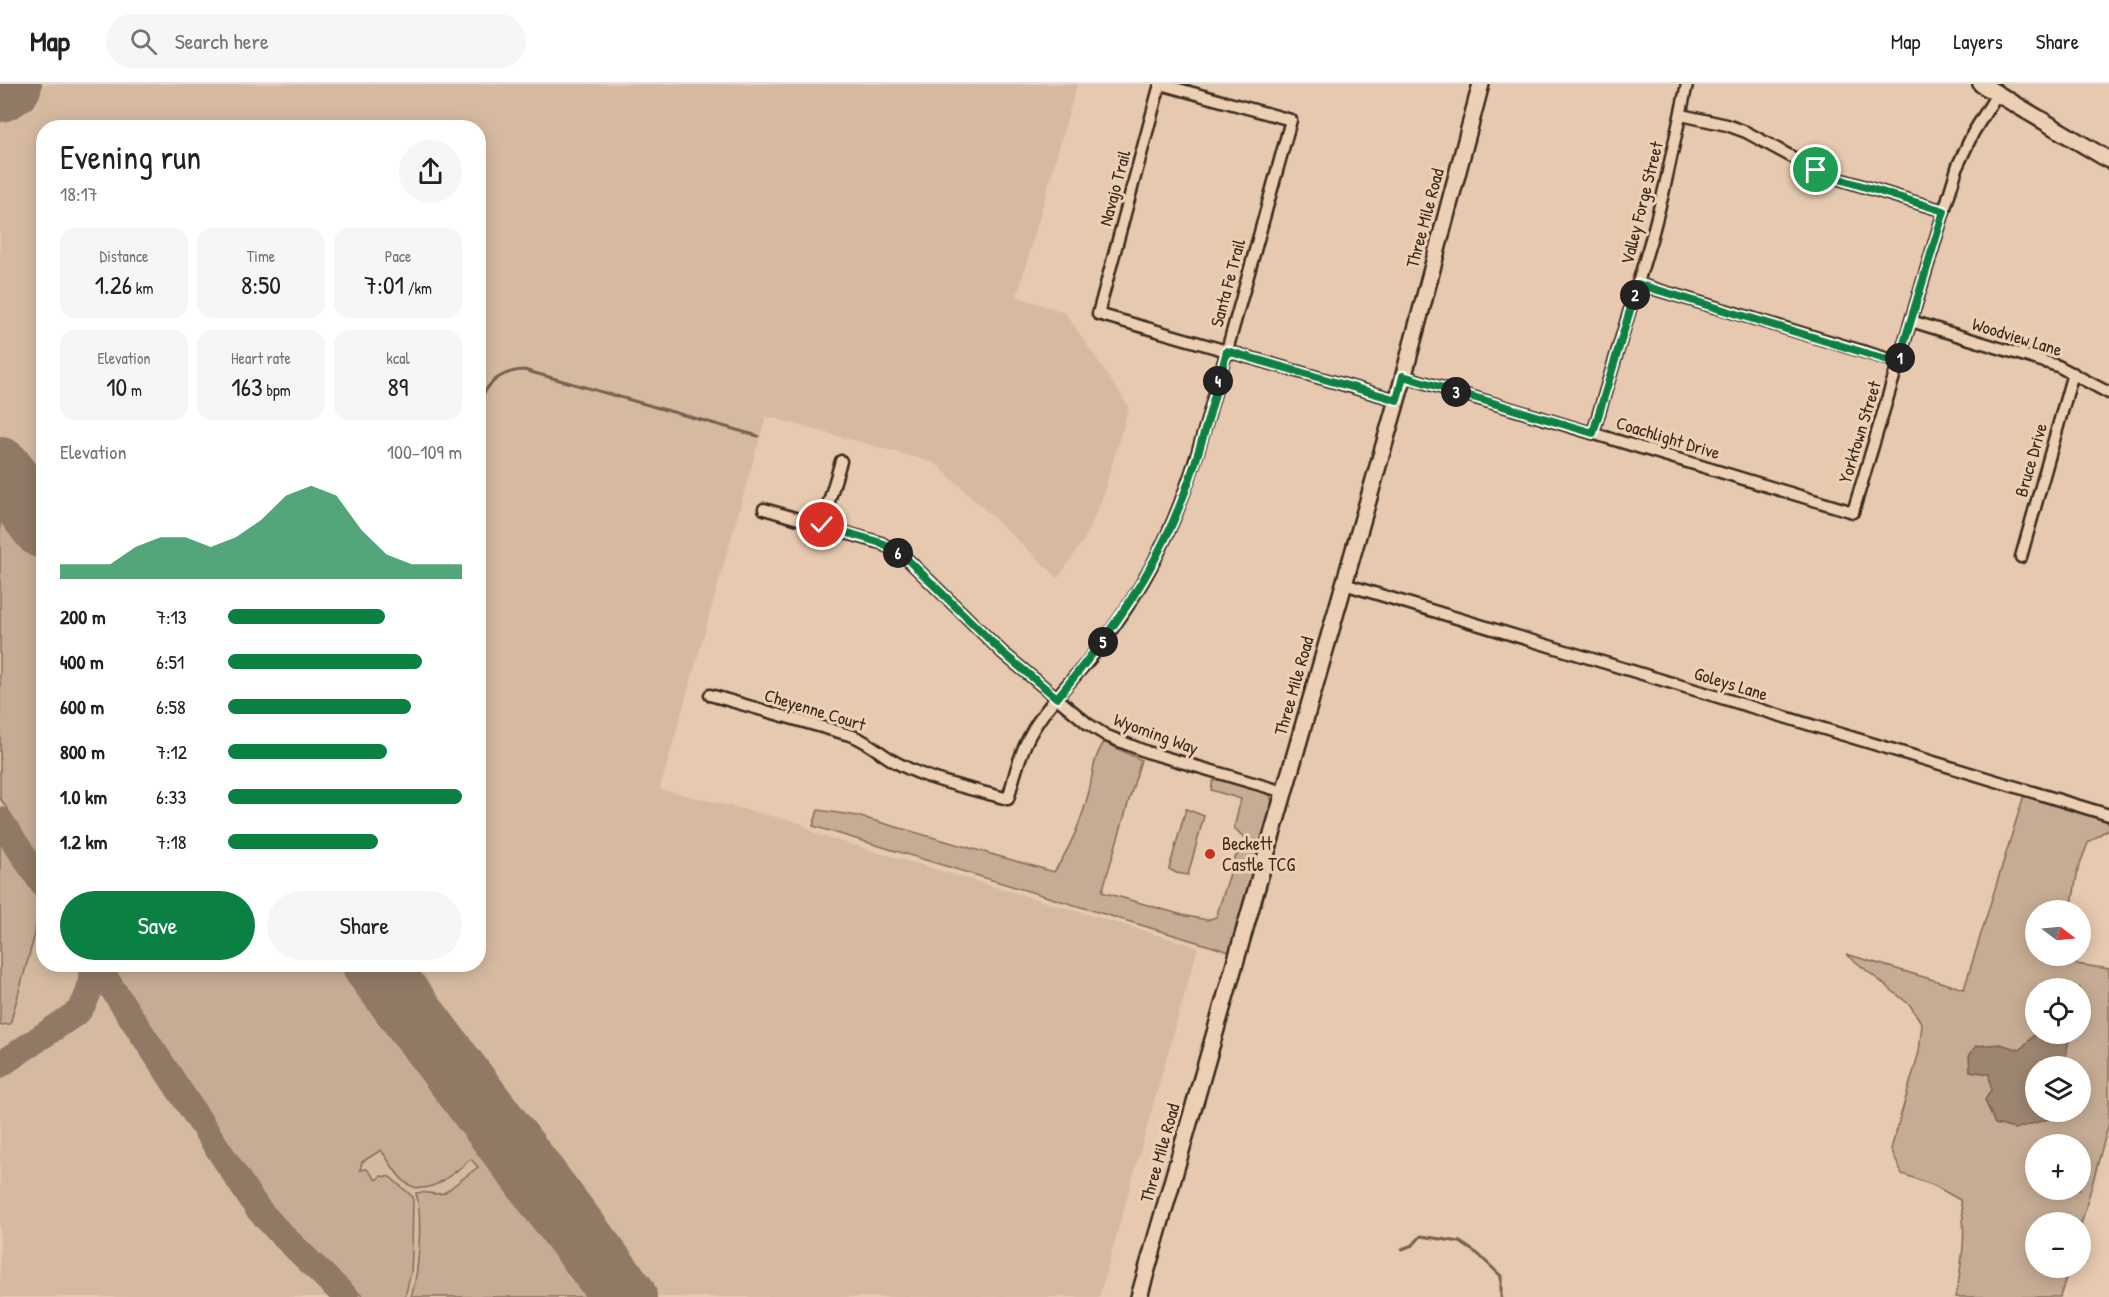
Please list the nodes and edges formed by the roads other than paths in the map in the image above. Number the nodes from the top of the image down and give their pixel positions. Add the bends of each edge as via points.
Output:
1 (1160, 84) edge
2 (1481, 84) edge
3 (1687, 84) edge
4 (1981, 84) edge
5 (1997, 94) junction
6 (1681, 115) junction
7 (2109, 159) edge
8 (1944, 211) junction
9 (1638, 284) junction
10 (1911, 321) junction
11 (1227, 351) junction
12 (1898, 363) junction
13 (2073, 373) junction
14 (1403, 376) junction
15 (2109, 393) edge
16 (1397, 400) junction
17 (1593, 433) junction
18 (841, 461) dead end
19 (765, 508) dead end
20 (1853, 512) joint
21 (822, 525) junction
22 (2021, 557) dead end
23 (1344, 584) junction
24 (711, 695) dead end
25 (1057, 698) junction
26 (1284, 792) junction
27 (1008, 799) joint
28 (2109, 815) edge
29 (1139, 1297) edge

1 - 11 street, Navajo Trail via 1098,314
1 - 11 street, Santa Fe Trail via 1291,120
2 - 14 street, Three Mile Road
3 - 6 street, Valley Forge Street
4 - 5 street
5 - 7 street
5 - 8 street, Yorktown Street via 1967,145
6 - 8 street via 1727,125 1836,178
6 - 9 street, Valley Forge Street
8 - 10 street, Yorktown Street
9 - 12 street
9 - 17 street, Valley Forge Street
10 - 12 street, Yorktown Street
10 - 13 street, Woodview Lane
11 - 16 street
11 - 25 street, Santa Fe Trail via 1192,471 1166,538 1130,604
12 - 20 street, Yorktown Street
13 - 15 street, Woodview Lane
13 - 22 street, Bruce Drive
14 - 16 street, Three Mile Road
14 - 17 street, Coachlight Drive
16 - 23 street, Three Mile Road
17 - 20 street, Coachlight Drive
18 - 21 street
19 - 21 street, Wyoming Way
21 - 25 street, Wyoming Way via 881,543 905,557 1003,653
23 - 26 street, Three Mile Road
23 - 28 street, Goleys Lane
24 - 27 street, Cheyenne Court via 860,739 917,773
25 - 26 street, Wyoming Way via 1088,724 1126,745
25 - 27 street, Santa Fe Trail via 1030,735
26 - 29 street, Three Mile Road

